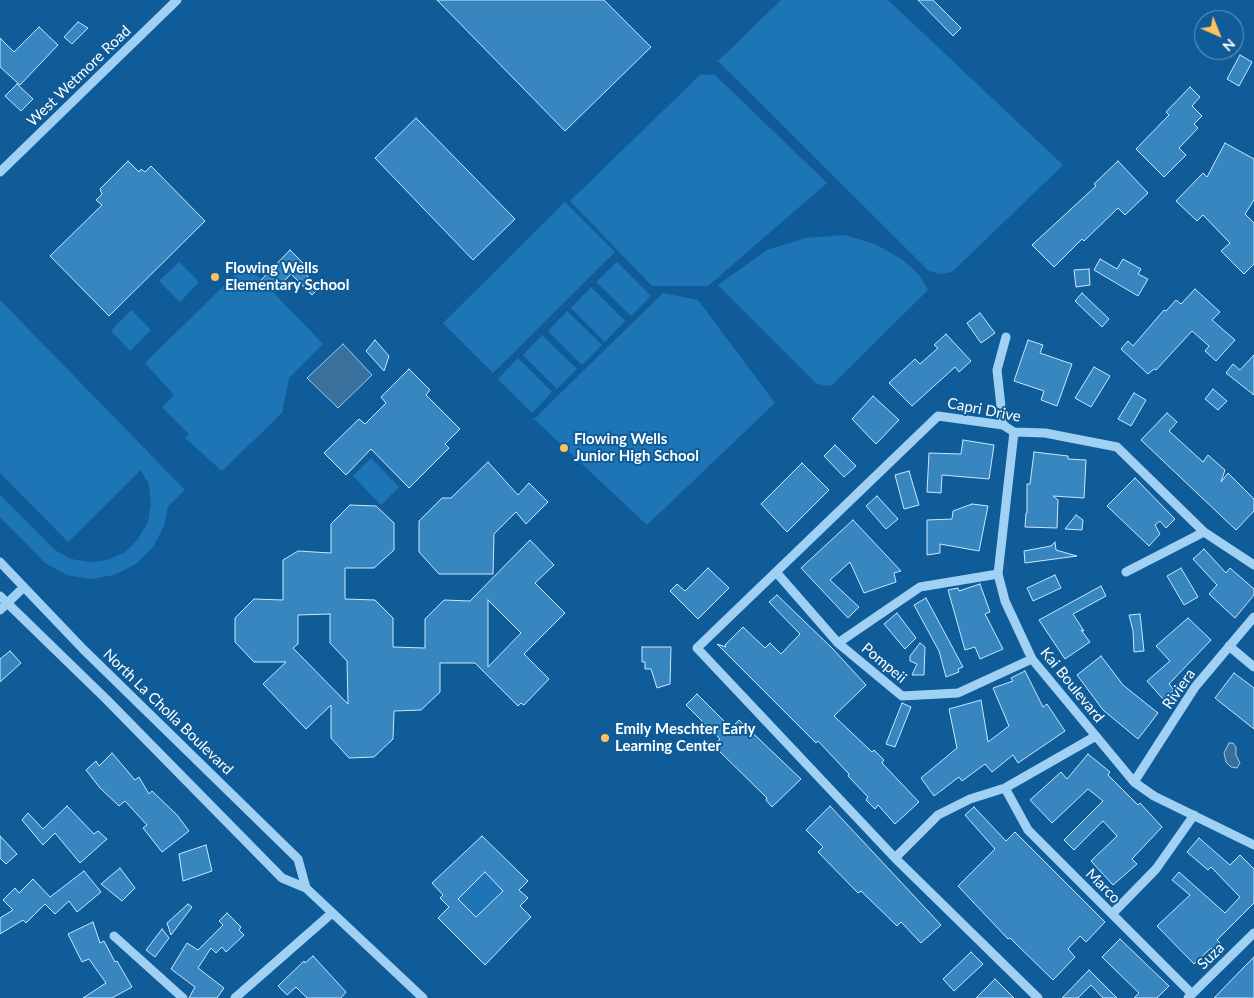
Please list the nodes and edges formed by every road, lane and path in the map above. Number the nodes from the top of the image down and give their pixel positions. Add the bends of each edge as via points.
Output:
1 (177, 0) edge
2 (2, 166) edge
3 (1006, 337) dead end
4 (1003, 425) junction
5 (1014, 432) junction
6 (1204, 532) junction
7 (0, 562) edge
8 (1254, 565) edge
9 (776, 572) junction
10 (1126, 572) dead end
11 (998, 574) junction
12 (24, 587) junction
13 (0, 596) edge
14 (8, 604) junction
15 (0, 610) edge
16 (1254, 617) edge
17 (838, 643) junction
18 (1229, 646) junction
19 (1032, 659) junction
20 (1254, 667) edge
21 (1096, 736) junction
22 (1134, 782) junction
23 (1005, 788) junction
24 (1194, 815) junction
25 (1254, 845) edge
26 (895, 858) junction
27 (306, 888) junction
28 (332, 913) junction
29 (1112, 914) junction
30 (1254, 933) edge
31 (114, 936) dead end
32 (1190, 996) edge
33 (183, 998) edge
34 (235, 998) edge
35 (423, 998) edge
36 (1038, 998) edge

1 - 2 street, West Wetmore Road
3 - 4 street via 997,370
4 - 5 street, Capri Drive
4 - 9 street, Capri Drive via 938,416
5 - 6 street, Capri Drive via 1045,434 1116,447
5 - 11 street, Kai Boulevard
6 - 8 street, Capri Drive
6 - 10 street
7 - 12 street, North La Cholla Boulevard
9 - 17 street, Pompeii
9 - 26 street, Capri Drive via 697,648
11 - 17 street via 920,587
11 - 19 street, Kai Boulevard via 1005,601
12 - 14 street
12 - 27 street, North La Cholla Boulevard via 298,859
13 - 14 street
14 - 15 street
14 - 27 street via 282,878
16 - 18 street, Riviera
17 - 19 street, Pompeii via 902,696 958,693
18 - 20 street
18 - 22 street, Riviera via 1195,687
19 - 21 street, Kai Boulevard
21 - 22 street, Kai Boulevard
21 - 23 street
22 - 24 street, Kai Boulevard via 1154,796
23 - 26 street via 970,799 938,815
23 - 29 street, Marco via 1028,830
24 - 25 street, Kai Boulevard
24 - 29 street via 1156,869
26 - 36 street
27 - 28 street
28 - 34 street
28 - 35 street
29 - 32 street, Marco
30 - 32 street, Suza
31 - 33 street

